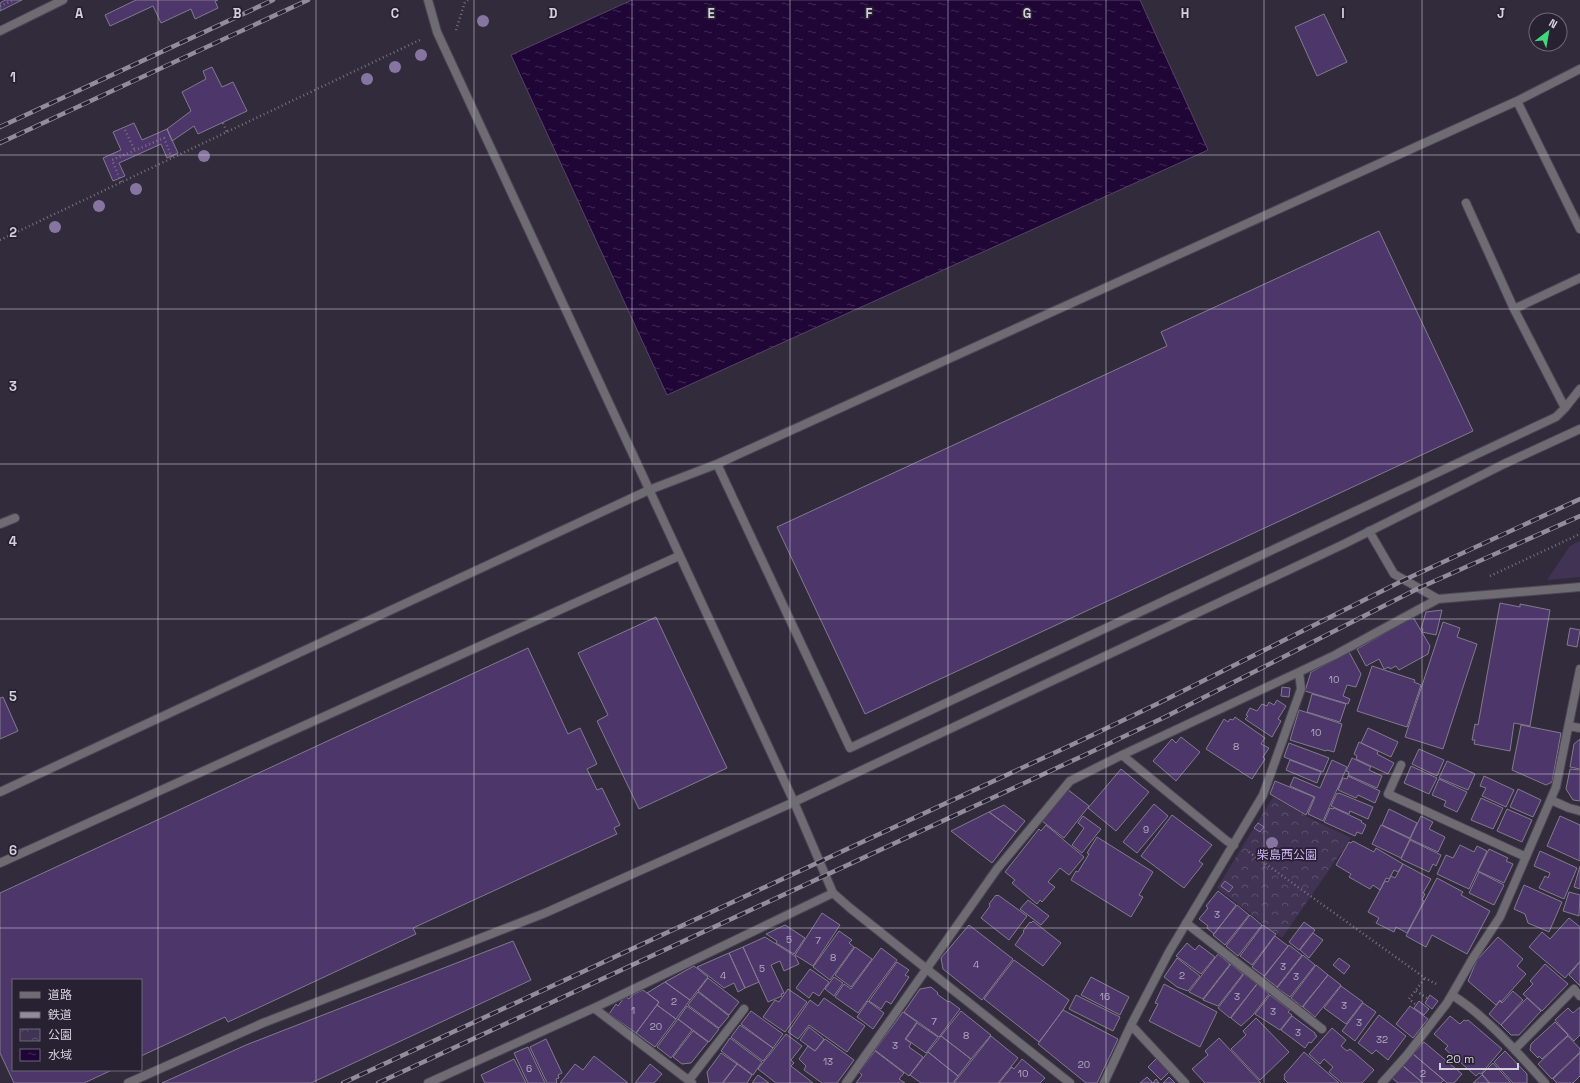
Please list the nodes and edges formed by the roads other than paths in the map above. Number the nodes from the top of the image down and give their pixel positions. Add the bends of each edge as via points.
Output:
1 (63, 0) edge
2 (428, 0) edge
3 (0, 31) edge
4 (1580, 69) edge
5 (1517, 101) junction
6 (1466, 203) dead end
7 (1580, 229) edge
8 (1580, 278) edge
9 (1514, 309) junction
10 (1580, 388) edge
11 (1565, 408) junction
12 (1580, 429) edge
13 (717, 464) junction
14 (649, 490) junction
15 (15, 518) dead end
16 (0, 524) edge
17 (1369, 531) junction
18 (679, 556) junction
19 (1580, 587) edge
20 (1438, 599) junction
21 (1580, 669) edge
22 (1299, 672) junction
23 (1569, 726) junction
24 (1580, 728) edge
25 (1122, 755) junction
26 (1401, 765) dead end
27 (0, 792) edge
28 (1551, 800) junction
29 (794, 802) junction
30 (1580, 811) edge
31 (1234, 845) junction
32 (1526, 857) junction
33 (0, 863) edge
34 (833, 893) junction
35 (1186, 923) junction
36 (927, 969) junction
37 (1452, 994) junction
38 (1580, 996) edge
39 (594, 1008) junction
40 (744, 1008) dead end
41 (1131, 1025) junction
42 (1322, 1029) dead end
43 (1515, 1049) junction
44 (691, 1082) edge
45 (1542, 1082) edge
46 (128, 1083) edge
47 (428, 1083) edge
48 (846, 1083) edge
49 (1070, 1083) edge
50 (1104, 1083) edge
51 (1185, 1083) edge
52 (1382, 1083) edge

1 - 3 street
2 - 14 street via 437,32
4 - 5 street
5 - 7 street
5 - 13 street
6 - 9 street
8 - 9 street
9 - 11 street
10 - 11 street
11 - 13 street via 1556,417 850,748
12 - 17 street
13 - 14 street
14 - 18 street
14 - 27 street
15 - 16 street
17 - 20 street via 1394,574
17 - 29 street
18 - 29 street
18 - 33 street
19 - 20 street
20 - 22 street
21 - 23 street
22 - 25 street
22 - 31 street via 1301,689 1263,794
23 - 24 street
23 - 28 street
25 - 31 street
25 - 36 street via 1070,781 997,869
26 - 32 street via 1388,794
28 - 30 street
28 - 32 street
29 - 34 street
29 - 46 street via 545,913 263,1023
31 - 35 street
32 - 37 street via 1500,917
34 - 36 street
34 - 39 street
35 - 41 street
35 - 42 street
36 - 48 street
36 - 49 street
37 - 43 street
37 - 52 street via 1407,1055
38 - 43 street via 1574,990
39 - 44 street
39 - 47 street
40 - 44 street
41 - 50 street
41 - 51 street
43 - 45 street

